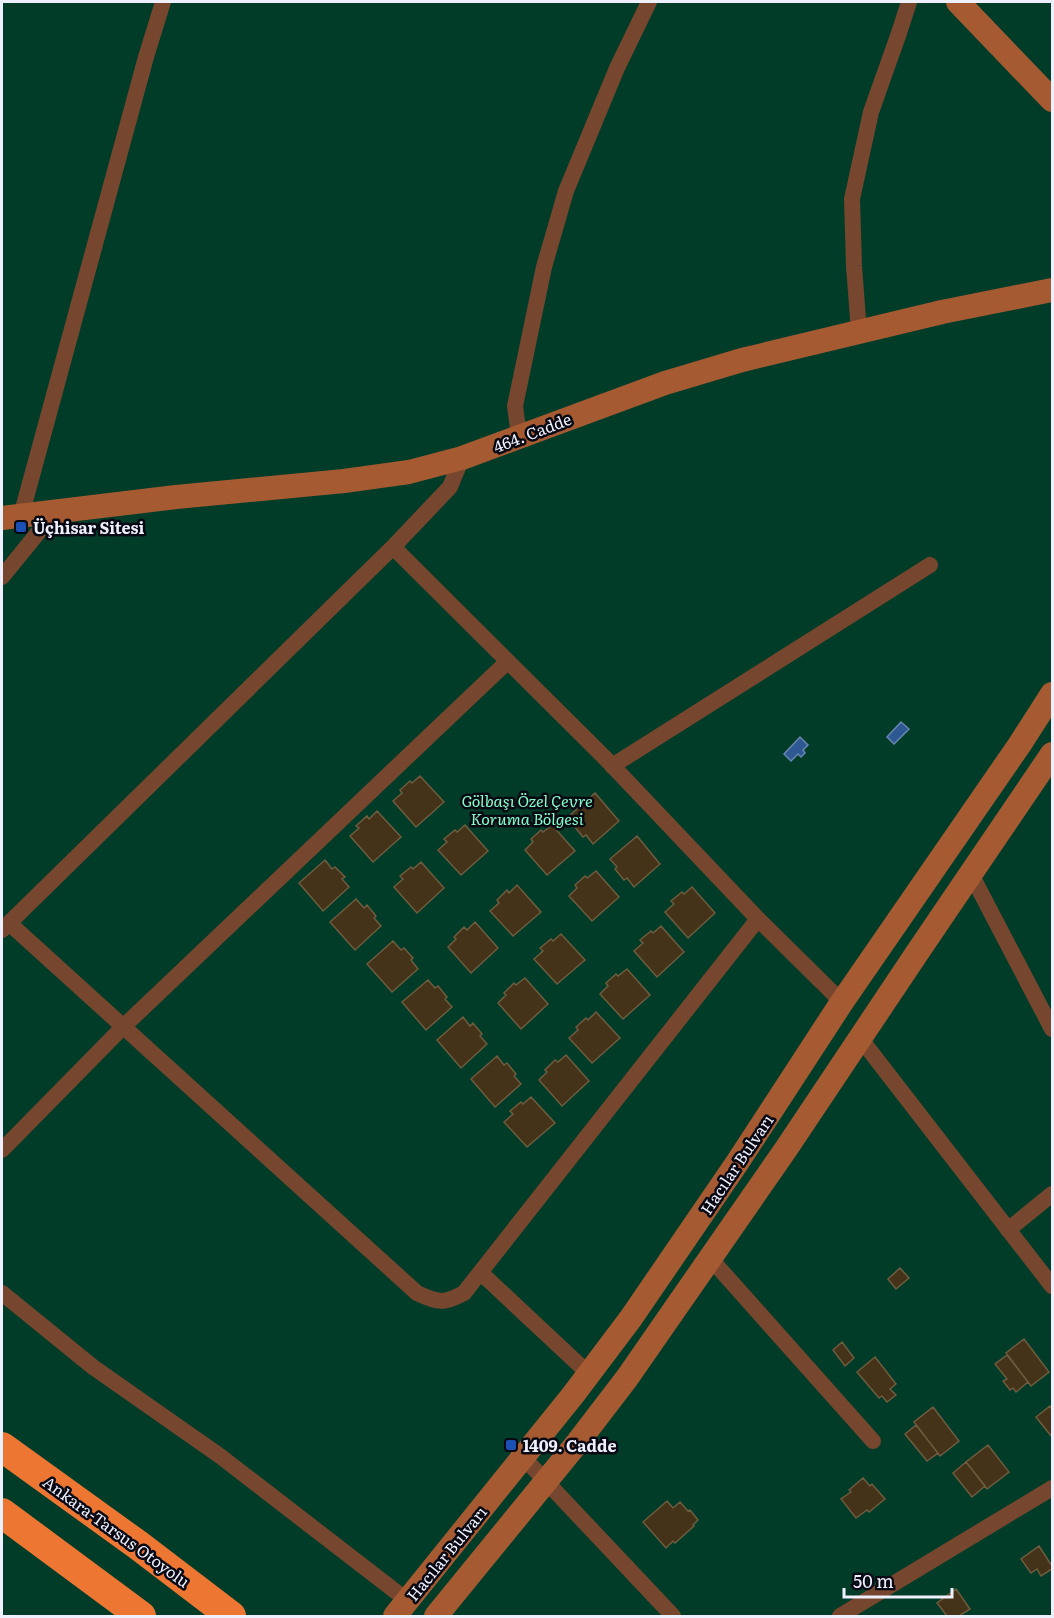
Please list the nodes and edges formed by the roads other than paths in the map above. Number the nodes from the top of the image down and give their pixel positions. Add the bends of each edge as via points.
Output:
1 (163, 2) edge
2 (650, 2) edge
3 (909, 2) edge
4 (957, 2) edge
5 (1053, 100) edge
6 (1053, 290) edge
7 (859, 332) junction
8 (519, 436) junction
9 (462, 458) junction
10 (55, 512) junction
11 (8, 519) edge
12 (393, 547) junction
13 (930, 565) dead end
14 (2, 577) edge
15 (507, 662) junction
16 (1053, 694) edge
17 (1053, 754) edge
18 (612, 766) junction
19 (971, 874) junction
20 (758, 919) junction
21 (5, 927) edge
22 (842, 1002) junction
23 (123, 1028) junction
24 (1053, 1029) edge
25 (860, 1038) junction
26 (2, 1150) edge
27 (1053, 1194) edge
28 (1008, 1230) junction
29 (710, 1258) junction
30 (481, 1273) junction
31 (1053, 1286) edge
32 (2, 1293) edge
33 (589, 1374) junction
34 (873, 1441) dead end
35 (2, 1447) edge
36 (523, 1457) junction
37 (546, 1481) junction
38 (1053, 1488) edge
39 (2, 1513) edge
40 (401, 1609) edge
41 (141, 1617) edge
42 (231, 1617) edge
43 (436, 1617) edge
44 (673, 1617) edge
45 (840, 1617) edge

1 - 11 street
2 - 8 street via 617,68 566,191 544,267 515,406
3 - 7 street via 871,112 852,199
4 - 5 main road
6 - 7 main road, 464. Cadde
7 - 8 main road, 464. Cadde via 665,383
8 - 9 main road, 464. Cadde
9 - 10 main road, 464. Cadde via 381,477
9 - 12 street via 450,487
10 - 11 main road, 464. Cadde
10 - 14 street
12 - 15 street
12 - 21 street
13 - 18 street
15 - 18 street
15 - 23 street
16 - 22 main road, Hacılar Bulvarı
17 - 19 main road, Hacılar Bulvarı
18 - 20 street
19 - 24 street
19 - 25 main road, Hacılar Bulvarı
20 - 22 street
20 - 30 street
21 - 23 street
22 - 33 main road, Hacılar Bulvarı via 703,1212
23 - 26 street
23 - 30 street via 417,1293 435,1301 452,1300 464,1293
25 - 28 street
25 - 29 main road, Hacılar Bulvarı
27 - 28 street
28 - 31 street
29 - 34 street
29 - 37 main road, Hacılar Bulvarı via 614,1395
30 - 33 street
32 - 40 street via 93,1367 220,1456
33 - 36 main road, Hacılar Bulvarı
35 - 42 highway, Ankara-Tarsus Otoyolu
36 - 37 street
36 - 40 main road, Hacılar Bulvarı
37 - 43 main road, Hacılar Bulvarı
37 - 44 street
38 - 45 street
39 - 41 highway

